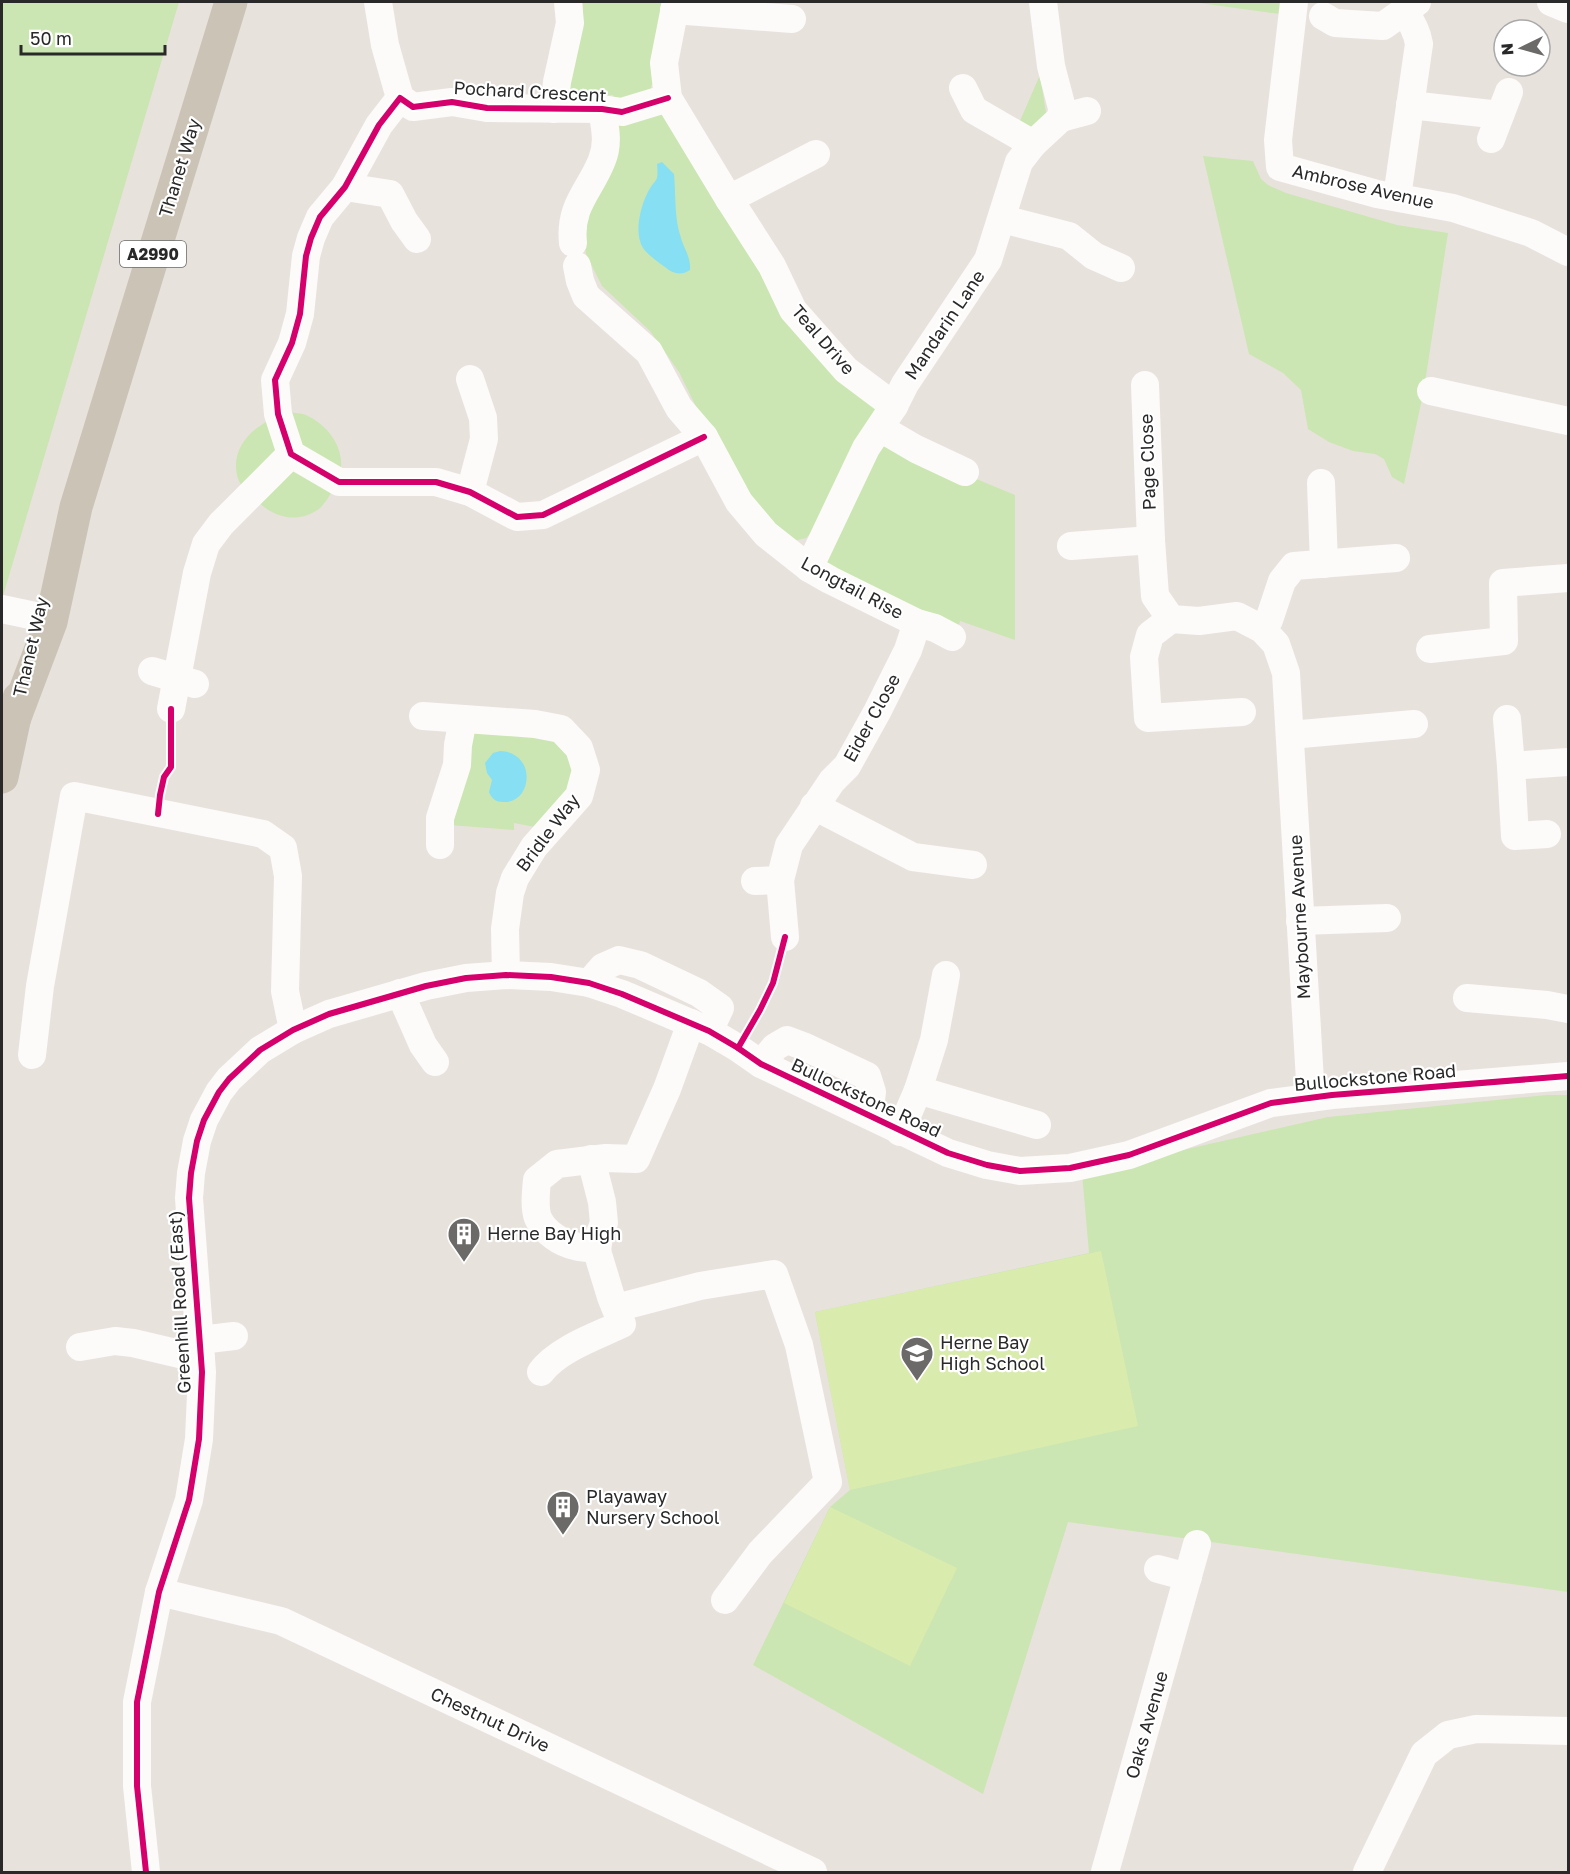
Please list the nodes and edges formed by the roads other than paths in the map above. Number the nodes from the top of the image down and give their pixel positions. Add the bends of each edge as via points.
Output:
1 (231, 2) edge
2 (378, 2) edge
3 (568, 2) edge
4 (1043, 2) edge
5 (1294, 2) edge
6 (675, 6) edge
7 (1410, 6) edge
8 (1323, 16) dead end
9 (792, 19) dead end
10 (963, 88) dead end
11 (400, 98) junction
12 (668, 98) junction
13 (1410, 105) junction
14 (554, 109) junction
15 (602, 109) junction
16 (1500, 115) dead end
17 (1033, 144) junction
18 (816, 154) dead end
19 (345, 188) junction
20 (1397, 197) junction
21 (729, 200) junction
22 (1002, 219) junction
23 (417, 239) dead end
24 (1569, 252) edge
25 (1121, 268) dead end
26 (470, 379) dead end
27 (1145, 385) dead end
28 (1431, 391) dead end
29 (887, 417) junction
30 (1569, 421) edge
31 (704, 437) junction
32 (291, 454) junction
33 (965, 472) dead end
34 (1321, 483) dead end
35 (470, 492) junction
36 (76, 507) junction
37 (1151, 540) junction
38 (1071, 546) dead end
39 (1396, 558) dead end
40 (1324, 564) junction
41 (809, 568) junction
42 (1569, 578) edge
43 (2, 609) edge
44 (35, 616) junction
45 (1171, 619) junction
46 (917, 623) junction
47 (1262, 630) junction
48 (952, 637) dead end
49 (1431, 649) dead end
50 (171, 708) dead end
51 (1242, 712) dead end
52 (423, 716) dead end
53 (463, 719) junction
54 (1507, 719) dead end
55 (14, 720) junction
56 (1414, 724) dead end
57 (1290, 735) junction
58 (1569, 762) edge
59 (1512, 766) junction
60 (2, 777) edge
61 (814, 806) junction
62 (1547, 834) dead end
63 (440, 845) dead end
64 (973, 865) dead end
65 (1387, 918) dead end
66 (1300, 921) junction
67 (785, 937) dead end
68 (506, 975) junction
69 (946, 975) dead end
70 (400, 993) junction
71 (1467, 998) dead end
72 (1569, 1009) edge
73 (700, 1027) junction
74 (293, 1030) junction
75 (32, 1055) dead end
76 (435, 1062) dead end
77 (1569, 1076) edge
78 (918, 1090) junction
79 (1311, 1098) junction
80 (1037, 1125) dead end
81 (900, 1132) junction
82 (591, 1159) junction
83 (597, 1251) junction
84 (616, 1308) junction
85 (234, 1336) dead end
86 (80, 1347) dead end
87 (200, 1349) junction
88 (541, 1372) dead end
89 (1197, 1544) dead end
90 (1158, 1569) dead end
91 (1188, 1577) junction
92 (159, 1592) junction
93 (725, 1600) dead end
94 (1569, 1731) edge
95 (146, 1872) edge
96 (813, 1872) edge
97 (1105, 1872) edge
98 (1367, 1872) edge

1 - 36 main road, Thanet Way / A2990
2 - 11 street
3 - 14 street via 570,23
4 - 17 street, Mandarin Lane via 1051,66 1062,108 1074,115
5 - 20 street, Ambrose Avenue via 1278,140 1280,167
6 - 9 street, Teal Drive
6 - 12 street, Teal Drive via 664,63
7 - 8 street via 1383,26 1335,23
7 - 13 street via 1419,44
10 - 17 street via 974,110
11 - 14 street, Pochard Crescent via 413,107 452,102 487,108
11 - 19 street via 379,125
12 - 15 street, Pochard Crescent via 622,112
12 - 21 street, Teal Drive
13 - 16 street
13 - 20 street
14 - 15 street, Pochard Crescent
15 - 31 street, Longtail Rise via 607,139 602,160 576,208 571,229 580,281 586,296 649,352 679,408
17 - 22 street, Mandarin Lane via 1019,162
18 - 21 street
19 - 23 street via 390,194
19 - 32 street via 320,217 311,238 300,314 276,380 278,414
20 - 24 street, Ambrose Avenue via 1453,207 1531,233
21 - 29 street, Teal Drive via 772,266 793,310
22 - 25 street via 1069,236 1094,256
22 - 29 street, Mandarin Lane via 988,260
26 - 35 street via 483,418 484,439
27 - 37 street, Page Close
28 - 30 street
29 - 33 street via 916,449
29 - 41 street, Mandarin Lane via 866,448
31 - 35 street via 543,514 517,517
31 - 41 street, Longtail Rise via 739,502 766,534
32 - 35 street via 339,482 436,482
32 - 50 street via 206,544 174,678
34 - 40 street
36 - 44 main road, Thanet Way / A2990
36 - 55 main road, Thanet Way / A2990 via 51,622
37 - 38 street
37 - 45 street via 1155,596
39 - 40 street
40 - 47 street via 1294,566 1282,581
41 - 46 street, Longtail Rise
42 - 49 street via 1503,583 1504,641
43 - 44 street
44 - 55 main road, Thanet Way / A2990
45 - 47 street, Maybourne Avenue via 1198,621 1237,616
45 - 51 street via 1150,635 1144,657 1148,718
46 - 48 street, Longtail Rise
46 - 61 street, Eider Close via 908,650 872,721 847,765
47 - 57 street, Maybourne Avenue via 1276,644 1287,673
52 - 53 street, Bridle Way
53 - 63 street via 457,765 440,818
53 - 68 street, Bridle Way via 561,729 579,748 586,770 579,796 534,847 515,878 506,913
54 - 59 street
55 - 60 main road, Thanet Way / A2990
56 - 57 street
57 - 66 street, Maybourne Avenue
58 - 59 street
59 - 62 street via 1515,836
61 - 64 street via 913,857
61 - 67 street, Eider Close via 768,881
65 - 66 street
66 - 79 street, Maybourne Avenue
68 - 70 street via 466,978
68 - 73 street via 551,976 589,983 603,967 619,960 639,965 699,993 720,1008
69 - 78 street, Bullockstone Road via 934,1040
70 - 74 street via 329,1014
70 - 76 street via 423,1045
71 - 72 street
73 - 81 street, Bullockstone Road via 761,1064 787,1040 867,1076 872,1092 869,1115
73 - 82 street via 636,1160
74 - 75 street via 285,991 288,876 282,848 262,834 74,795 40,986
74 - 87 street, Greenhill Road (East) via 260,1050 229,1079 204,1120 189,1198
77 - 79 street, Bullockstone Road
78 - 80 street, Bullockstone Road
78 - 81 street, Bullockstone Road
79 - 81 street, Bullockstone Road via 1271,1103 1129,1155 1070,1168 1020,1171 987,1165
82 - 83 street via 604,1223
82 - 83 street via 557,1164 537,1180 537,1217 549,1233 564,1242
83 - 84 street
84 - 88 street via 622,1324 570,1349
84 - 93 street via 700,1286 774,1274 799,1345 828,1482 760,1553
85 - 87 street
86 - 87 street via 115,1341
87 - 92 street, Greenhill Road (East) via 198,1439 189,1500
89 - 91 street, Oaks Avenue
90 - 91 street
91 - 97 street, Oaks Avenue
92 - 95 street, Greenhill Road (East) via 137,1702 137,1786
92 - 96 street, Chestnut Drive via 281,1621
94 - 98 street via 1476,1729 1448,1736 1424,1754

